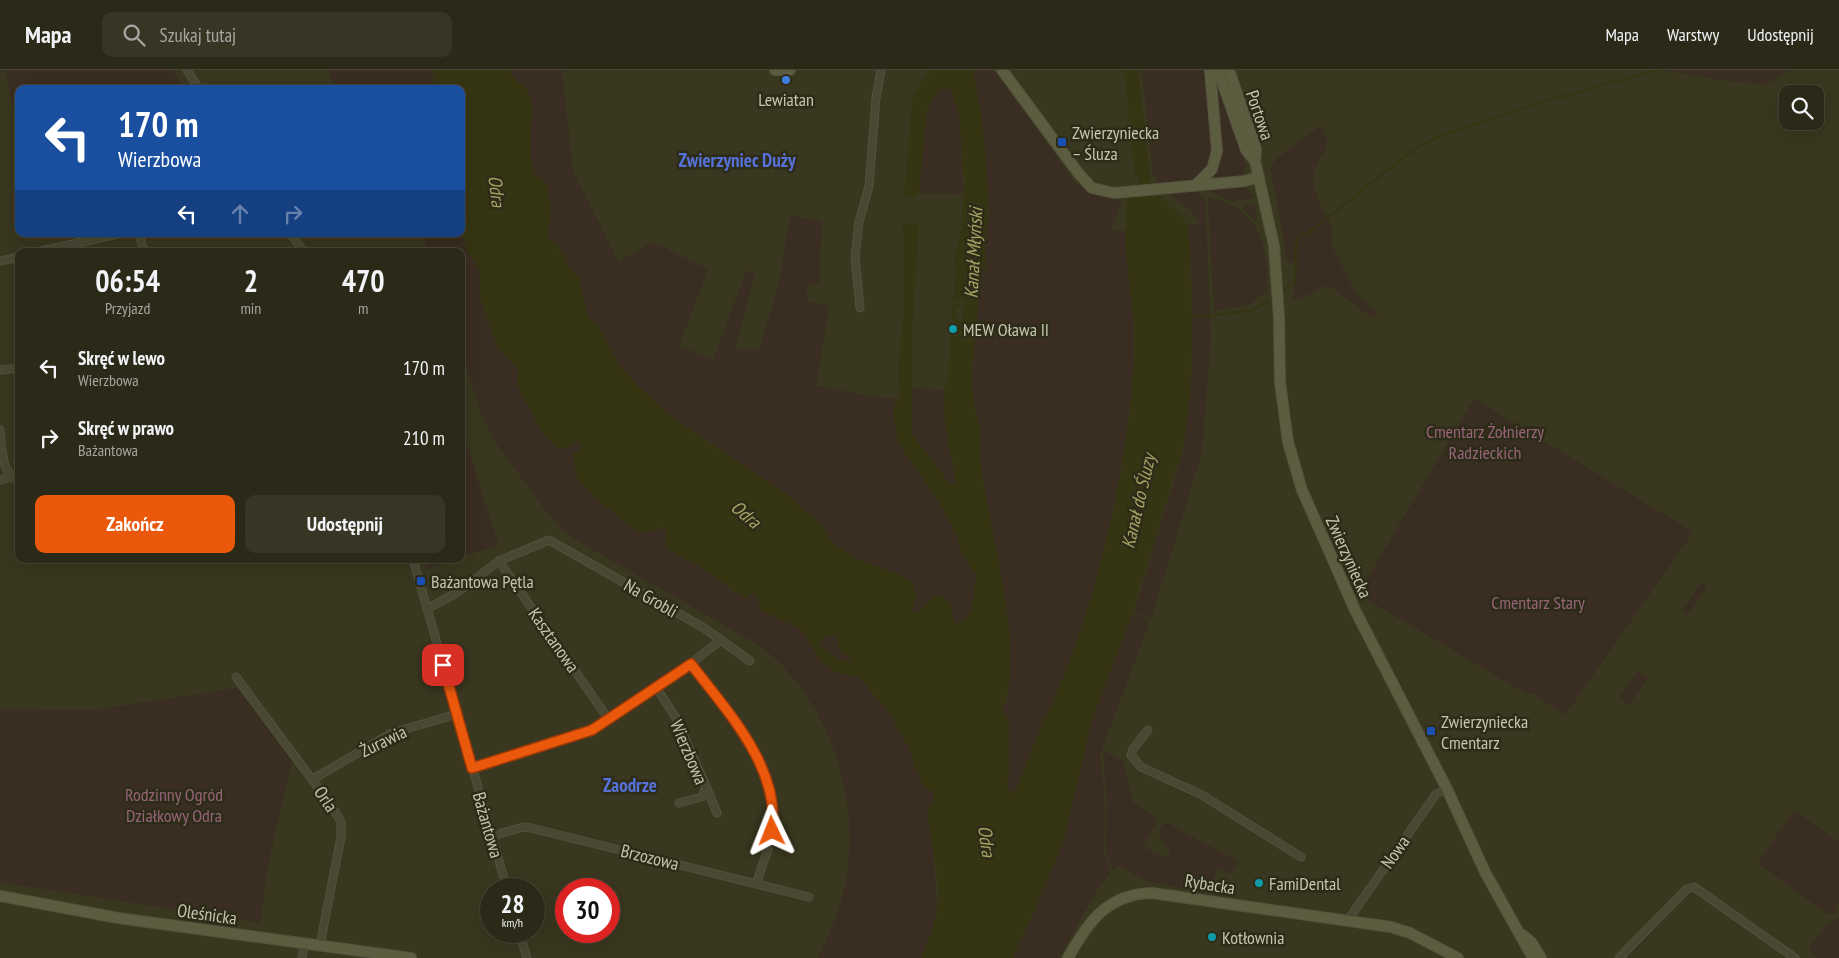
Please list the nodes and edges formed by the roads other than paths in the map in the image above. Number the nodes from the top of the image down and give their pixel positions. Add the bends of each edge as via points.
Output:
1 (186, 70) edge
2 (775, 70) edge
3 (790, 70) edge
4 (881, 70) edge
5 (1002, 70) edge
6 (1210, 70) edge
7 (1218, 70) edge
8 (1229, 70) edge
9 (195, 85) edge
10 (1255, 161) junction
11 (1259, 178) junction
12 (1196, 185) junction
13 (104, 237) edge
14 (294, 237) edge
15 (55, 248) edge
16 (301, 248) edge
17 (15, 258) edge
18 (0, 261) edge
19 (860, 308) dead end
20 (15, 368) edge
21 (0, 370) edge
22 (0, 430) edge
23 (11, 477) junction
24 (15, 478) edge
25 (0, 480) edge
26 (498, 561) junction
27 (413, 563) edge
28 (427, 609) junction
29 (721, 640) junction
30 (750, 661) dead end
31 (691, 664) junction
32 (236, 677) dead end
33 (656, 688) junction
34 (457, 714) junction
35 (610, 720) junction
36 (1148, 730) dead end
37 (472, 768) junction
38 (313, 779) junction
39 (706, 786) junction
40 (1447, 789) junction
41 (679, 803) dead end
42 (717, 814) dead end
43 (492, 836) junction
44 (1301, 857) dead end
45 (504, 878) edge
46 (757, 884) junction
47 (0, 896) edge
48 (808, 897) dead end
49 (1348, 920) junction
50 (1520, 932) junction
51 (305, 942) junction
52 (523, 943) edge
53 (320, 945) junction
54 (302, 958) edge
55 (411, 958) edge
56 (527, 958) edge
57 (1068, 958) edge
58 (1458, 958) edge
59 (1533, 958) edge
60 (1541, 958) edge
61 (1619, 958) edge
62 (1794, 958) edge

1 - 9 street
2 - 3 street
4 - 19 street via 869,186 859,222 855,257
5 - 12 street via 1092,188 1114,193
6 - 12 street via 1217,151 1212,169
7 - 10 street, Portowa via 1246,150
8 - 10 street, Portowa via 1256,149
10 - 11 street, Zwierzyniecka
11 - 12 street
11 - 40 street, Zwierzyniecka via 1274,246 1281,391 1288,442 1302,490 1354,610
13 - 15 street
14 - 16 street
17 - 18 street
20 - 21 street
22 - 23 street via 6,471
23 - 24 street
23 - 25 street
26 - 28 street via 458,592
26 - 29 street, Na Grobli via 549,540
26 - 35 street, Kasztanowa
27 - 28 street, Bażantowa
28 - 34 street, Bażantowa
29 - 30 street, Na Grobli
29 - 31 street
31 - 33 street
31 - 46 street via 741,732 768,787 773,826
32 - 38 street, Orla
33 - 35 street
33 - 39 street, Wierzbowa via 678,723
34 - 37 street, Bażantowa
34 - 38 street, Żurawia via 392,734
35 - 37 street via 575,737
36 - 44 street via 1131,755 1141,767 1202,795
37 - 43 street, Bażantowa
38 - 53 street, Orla via 331,804 342,828
39 - 41 street, Wierzbowa via 702,797
39 - 42 street
40 - 49 street, Nowa via 1436,794
40 - 50 street, Zwierzyniecka via 1485,872
43 - 45 street, Bażantowa
43 - 46 street, Brzozowa via 523,827 531,828
46 - 48 street, Brzozowa
47 - 51 street, Oleśnicka via 118,918
49 - 57 street, Rybacka via 1168,894 1140,893 1114,902 1094,917
49 - 58 street, Rybacka via 1399,929
50 - 59 street, Zwierzyniecka
50 - 60 street, Zwierzyniecka
51 - 53 street, Oleśnicka
51 - 54 street
52 - 56 street
53 - 55 street, Oleśnicka
61 - 62 street via 1687,889 1694,888

